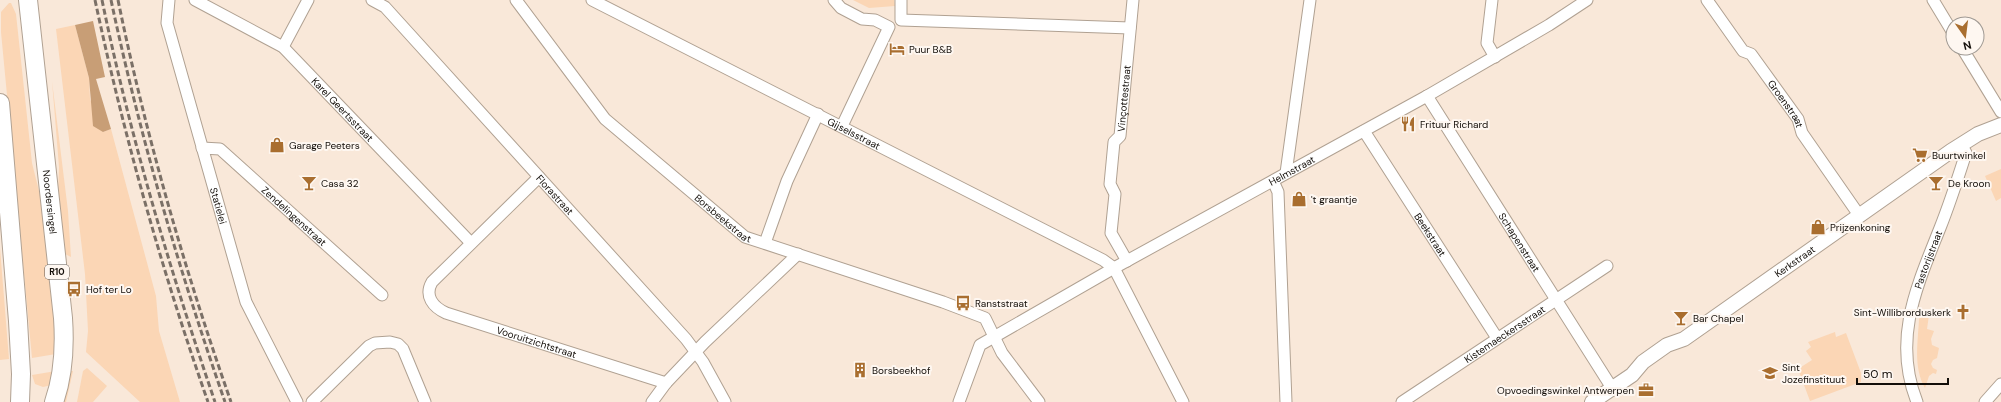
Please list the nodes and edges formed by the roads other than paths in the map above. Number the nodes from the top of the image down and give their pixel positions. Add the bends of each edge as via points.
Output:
1 (28, 0) edge
2 (169, 0) edge
3 (195, 0) edge
4 (308, 0) edge
5 (372, 0) edge
6 (516, 0) edge
7 (592, 0) edge
8 (834, 0) edge
9 (901, 0) edge
10 (1133, 0) edge
11 (1310, 0) edge
12 (1492, 0) edge
13 (1588, 0) edge
14 (1707, 0) edge
15 (1933, 0) edge
16 (1945, 20) edge
17 (1130, 28) junction
18 (283, 47) junction
19 (1967, 56) edge
20 (1495, 57) junction
21 (1427, 96) junction
22 (0, 104) edge
23 (2001, 112) edge
24 (818, 114) junction
25 (2001, 125) edge
26 (842, 126) junction
27 (1364, 131) junction
28 (1961, 144) junction
29 (202, 148) junction
30 (1286, 173) junction
31 (539, 177) junction
32 (1272, 181) junction
33 (1859, 214) junction
34 (471, 243) junction
35 (765, 243) junction
36 (798, 254) junction
37 (1127, 261) junction
38 (1606, 266) dead end
39 (1114, 268) junction
40 (382, 295) dead end
41 (1556, 300) junction
42 (994, 337) junction
43 (1497, 338) junction
44 (696, 352) junction
45 (666, 383) junction
46 (2001, 384) edge
47 (1612, 388) junction
48 (20, 402) edge
49 (54, 402) edge
50 (297, 402) edge
51 (312, 402) edge
52 (425, 402) edge
53 (652, 402) edge
54 (725, 402) edge
55 (959, 402) edge
56 (1039, 402) edge
57 (1184, 402) edge
58 (1286, 402) edge
59 (1402, 402) edge
60 (1592, 402) edge
61 (1917, 402) edge
62 (1985, 402) edge

1 - 49 main road, Noordersingel / R10 via 65,341 63,364
2 - 29 street, Statielei via 167,23
3 - 18 street, Karel Geertsstraat
4 - 18 street
5 - 31 street, Florastraat via 385,7
6 - 35 street, Borsbeekstraat via 605,119 745,237
7 - 24 street, Gijselsstraat
8 - 26 street via 841,8 862,19 874,20 889,27
9 - 17 street via 901,20
10 - 17 street, Vinçottestraat
11 - 30 street
12 - 20 street via 1487,43
13 - 20 street, Helmstraat
14 - 33 street, Groenstraat via 1743,51 1751,54 1798,119 1802,133
15 - 16 street
17 - 37 street, Vinçottestraat via 1120,136 1114,142 1110,184 1115,194 1111,232
18 - 34 street, Karel Geertsstraat
19 - 23 street
20 - 21 street, Helmstraat
21 - 27 street, Helmstraat
21 - 41 street, Schapenstraat
22 - 48 main road via 18,321
24 - 26 street, Gijselsstraat
24 - 35 street via 787,180
25 - 28 street, Kerkstraat
26 - 39 street, Gijselsstraat via 1103,260
27 - 30 street, Helmstraat
27 - 43 street, Beekstraat
28 - 33 street, Kerkstraat
28 - 61 street, Pastorijstraat via 1966,153 1911,308 1906,356
29 - 40 street, Zendelingenstraat via 220,149
29 - 50 street, Statielei via 246,302
30 - 32 street, Helmstraat
31 - 34 street
31 - 44 street, Florastraat
32 - 37 street, Helmstraat
32 - 58 street via 1278,192
33 - 47 street, Kerkstraat via 1684,339 1667,345 1643,362 1632,376
34 - 45 street, Vooruitzichtstraat via 429,288 430,300 440,310
35 - 36 street, Borsbeekstraat
36 - 42 street, Borsbeekstraat via 985,318
36 - 44 street
37 - 39 street, Helmstraat
38 - 41 street, Kistemaeckersstraat
39 - 42 street, Helmstraat
39 - 57 street via 1177,393
41 - 43 street, Kistemaeckersstraat
41 - 47 street, Schapenstraat
42 - 55 street via 980,345
42 - 56 street, Borsbeekstraat via 1002,353
43 - 59 street, Kistemaeckersstraat
44 - 45 street
44 - 54 street, Florastraat
45 - 53 street
46 - 62 street
47 - 60 street, Kerkstraat
51 - 52 street via 369,346 384,342 394,343 405,352

